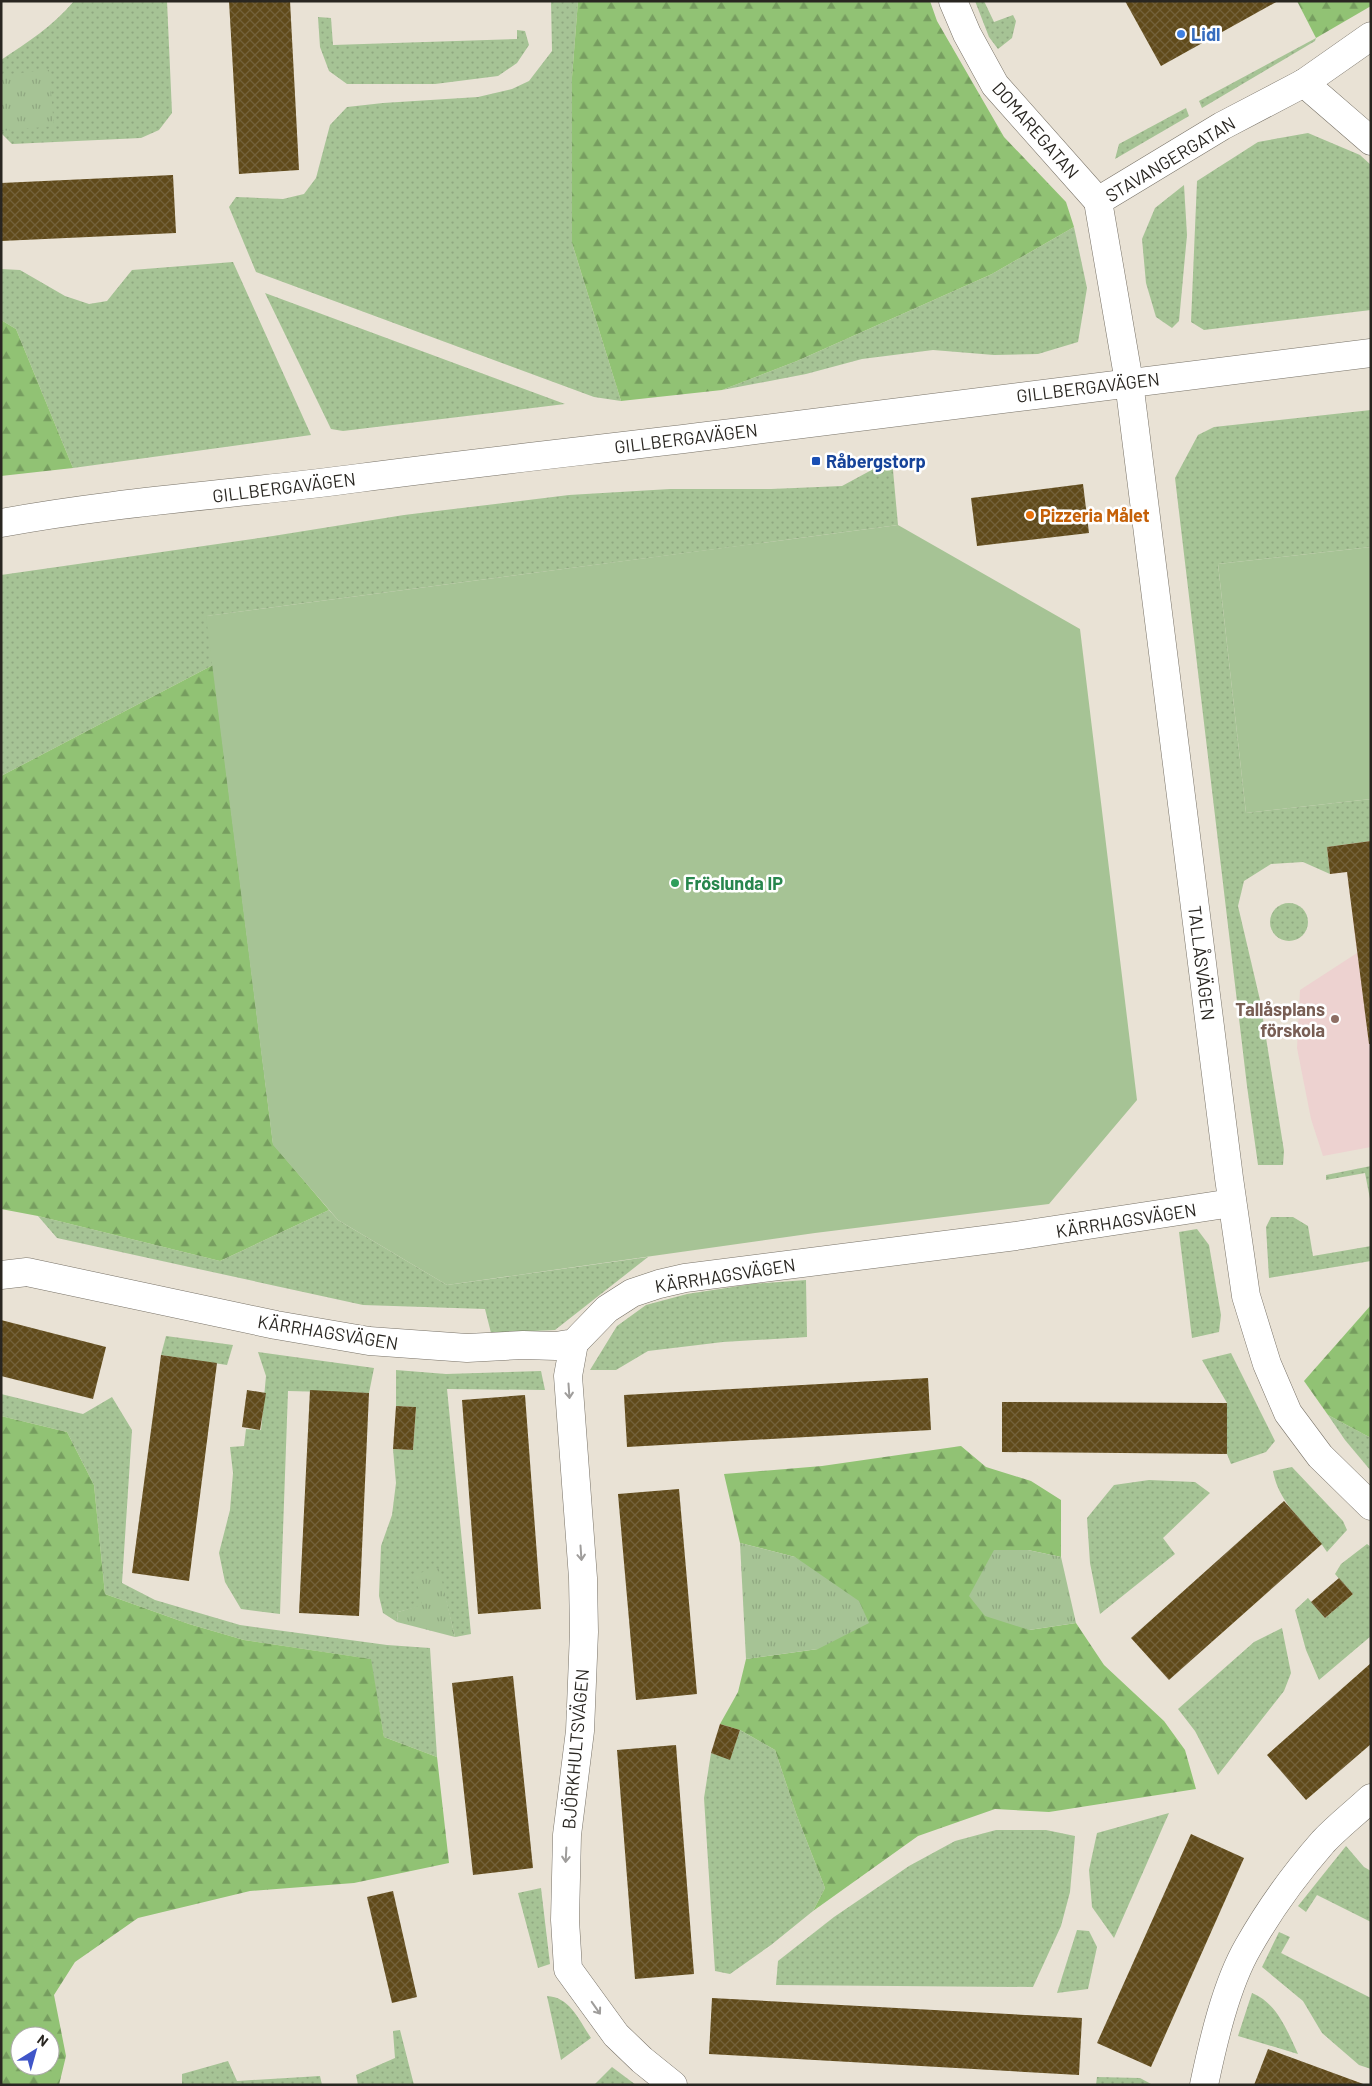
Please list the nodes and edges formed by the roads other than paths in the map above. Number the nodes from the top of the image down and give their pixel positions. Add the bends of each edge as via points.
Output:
1 (953, 1) edge
2 (1371, 36) edge
3 (1304, 83) junction
4 (1371, 141) edge
5 (1098, 202) junction
6 (1371, 354) edge
7 (1129, 382) junction
8 (1, 523) edge
9 (1232, 1203) junction
10 (1, 1275) edge
11 (574, 1343) junction
12 (1371, 1506) edge
13 (1371, 1798) edge
14 (673, 2085) edge
15 (1204, 2085) edge

1 - 5 street, DOMAREGATAN via 967,34 996,85
2 - 3 street, STAVANGERGATAN
3 - 4 street
3 - 5 street, STAVANGERGATAN via 1222,126
5 - 7 street, STAVANGERGATAN
6 - 7 street, GILLBERGAVÄGEN
7 - 8 street, GILLBERGAVÄGEN via 724,434 55,513
7 - 9 street, TALLÅSVÄGEN
9 - 11 street, KÄRRHAGSVÄGEN via 1016,1236 685,1278 632,1293 606,1309
9 - 12 street, TALLÅSVÄGEN via 1246,1296 1267,1364 1288,1413 1320,1456
10 - 11 street, KÄRRHAGSVÄGEN via 27,1272 276,1325 369,1341 467,1348
11 -> 14 street, BJÖRKHULTSVÄGEN via 568,1376 584,1632 580,1731 567,1835 565,1920 568,1969 616,2035
13 - 15 street via 1324,1841 1293,1878 1247,1948 1228,1993

